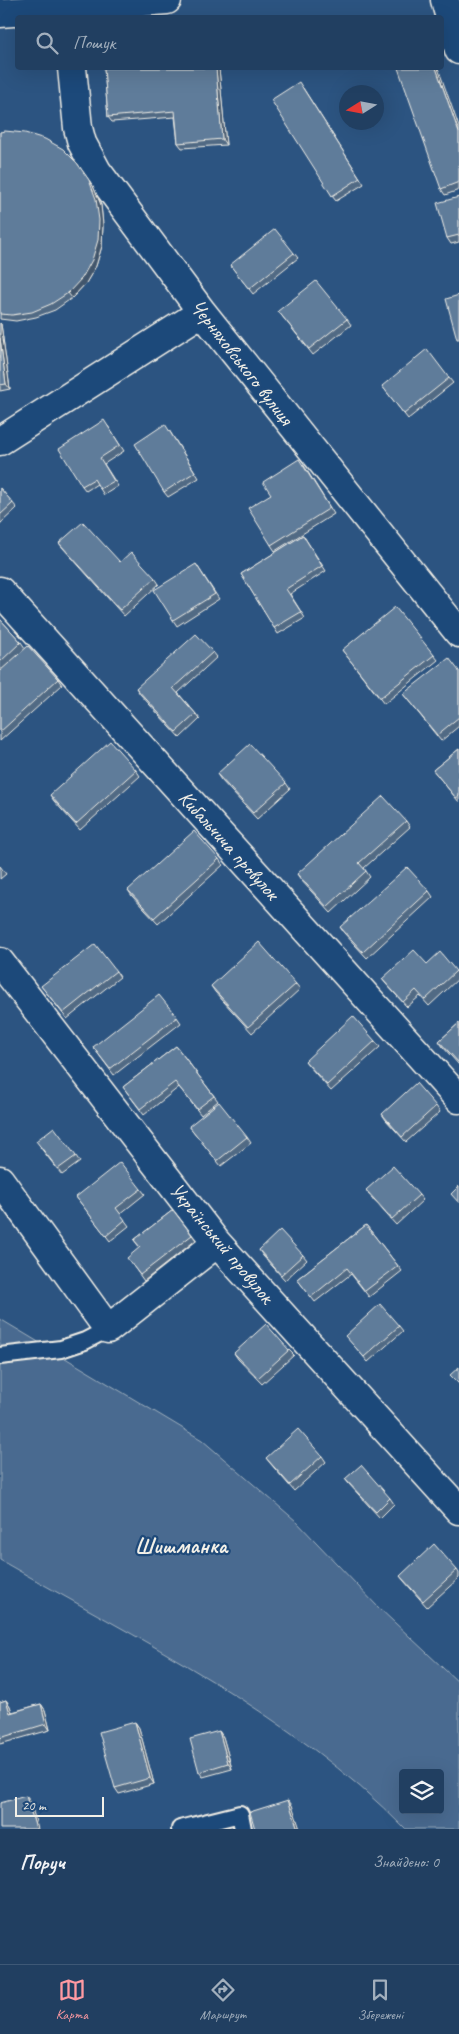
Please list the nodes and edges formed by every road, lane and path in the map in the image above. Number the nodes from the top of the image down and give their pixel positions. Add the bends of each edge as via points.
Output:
1 (166, 0) edge
2 (445, 0) edge
3 (67, 13) edge
4 (0, 14) edge
5 (459, 50) edge
6 (72, 70) edge
7 (202, 312) junction
8 (0, 441) edge
9 (0, 592) edge
10 (459, 633) edge
11 (0, 962) edge
12 (459, 1099) edge
13 (0, 1180) edge
14 (218, 1243) junction
15 (108, 1329) junction
16 (0, 1356) edge
17 (459, 1510) edge
18 (180, 1829) edge
19 (243, 1829) edge

1 - 3 street
2 - 5 street
3 - 4 street
6 - 7 street, Черняховського вулиця via 78,128 89,157
7 - 8 street
7 - 10 street, Черняховського вулиця
9 - 12 street, Кибальчича провулок
11 - 14 street, Український провулок
13 - 15 street
14 - 15 street
14 - 17 street, Український провулок
15 - 16 lane via 85,1341 61,1348
18 - 19 lane via 240,1814

